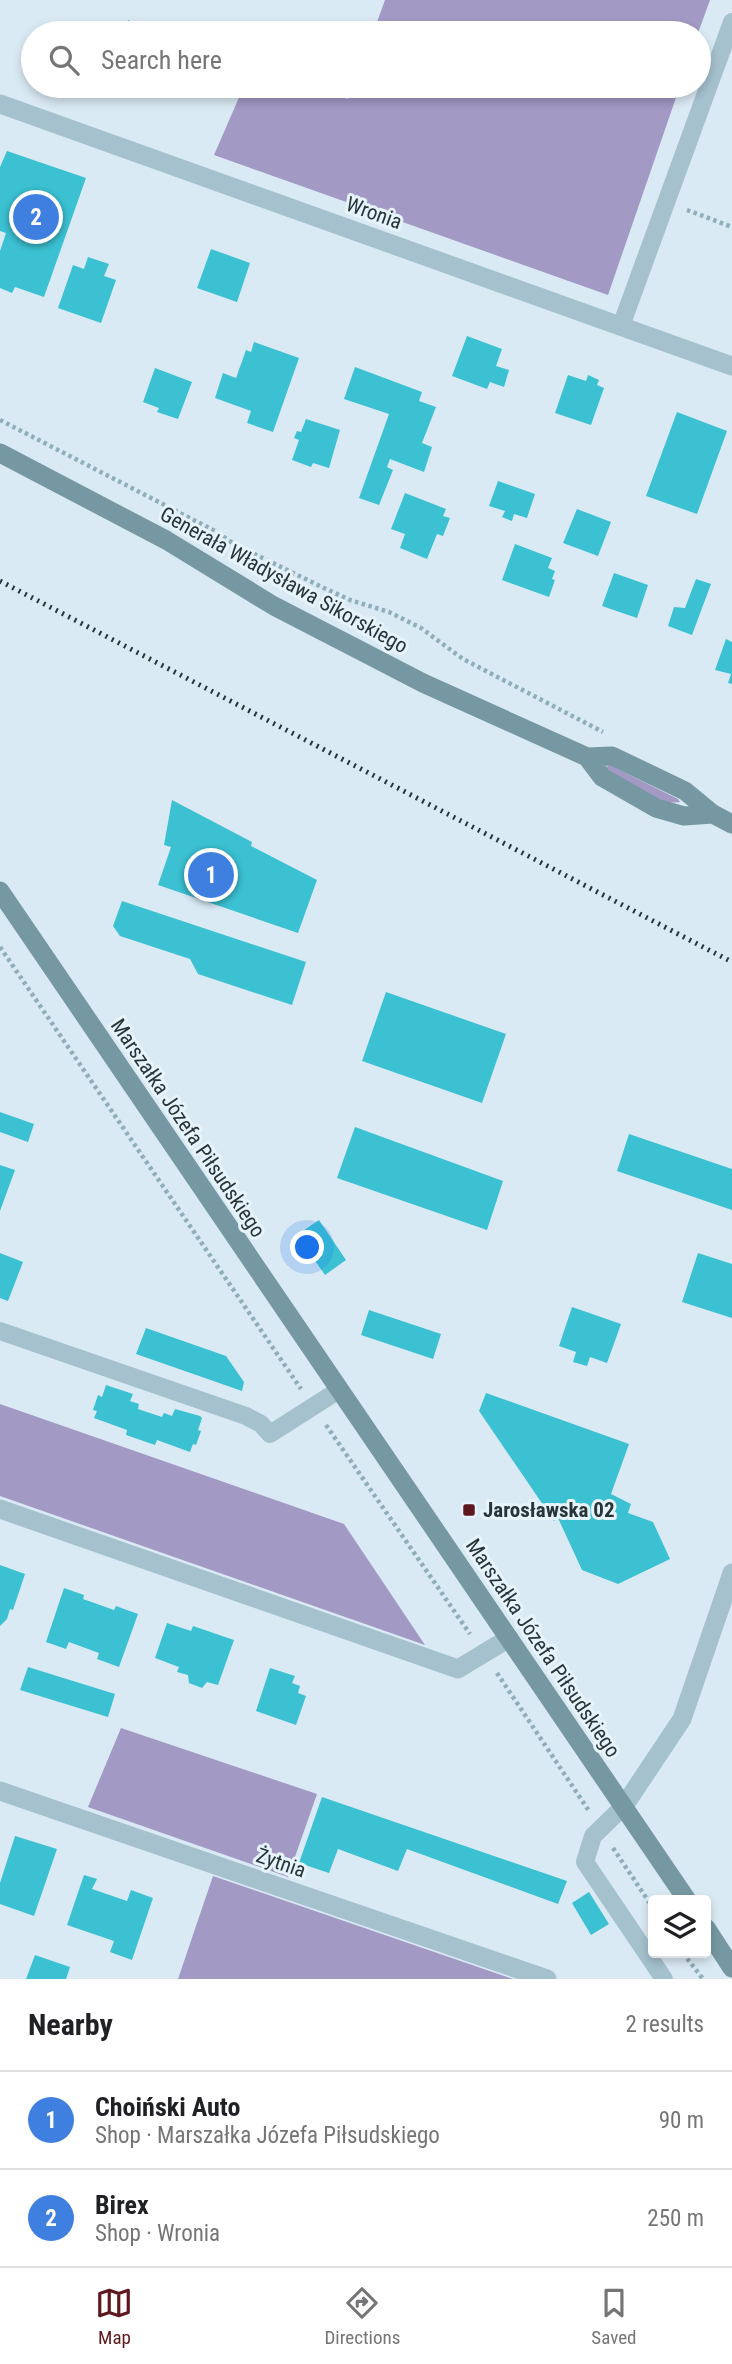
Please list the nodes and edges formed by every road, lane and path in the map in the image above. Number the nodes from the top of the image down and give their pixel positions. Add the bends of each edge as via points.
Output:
1 (732, 22) edge
2 (711, 79) edge
3 (704, 98) edge
4 (0, 104) edge
5 (666, 202) junction
6 (732, 227) edge
7 (621, 326) junction
8 (732, 366) edge
9 (0, 420) edge
10 (0, 453) edge
11 (611, 736) dead end
12 (587, 757) junction
13 (713, 814) junction
14 (732, 824) edge
15 (0, 891) edge
16 (0, 1331) edge
17 (339, 1390) junction
18 (0, 1509) edge
19 (732, 1573) edge
20 (509, 1638) junction
21 (0, 1791) edge
22 (624, 1806) junction
23 (684, 1895) edge
24 (711, 1936) edge
25 (687, 1958) edge
26 (732, 1968) edge
27 (547, 1979) edge
28 (664, 1979) edge
29 (703, 1979) edge

1 - 2 lane
3 - 5 lane
4 - 7 street, Wronia
5 - 6 path
5 - 7 lane
7 - 8 street, Wronia
9 - 11 path via 234,544 350,600 421,628 463,659
10 - 12 main road, Generała Władysława Sikorskiego via 378,660
12 - 13 main road, Generała Władysława Sikorskiego via 612,757 633,765 685,792
12 - 13 main road, Generała Władysława Sikorskiego via 603,777 656,808 684,816
13 - 14 main road, Generała Władysława Sikorskiego
15 - 17 main road, Marszałka Józefa Piłsudskiego
16 - 17 lane via 246,1416 271,1434
17 - 20 main road, Marszałka Józefa Piłsudskiego
18 - 20 street via 458,1669
19 - 22 street, Marszałka Józefa Piłsudskiego via 682,1719
20 - 22 main road, Marszałka Józefa Piłsudskiego
21 - 27 street, Żytnia
22 - 23 main road, Marszałka Józefa Piłsudskiego
22 - 28 lane via 593,1836 585,1862
24 - 26 main road
25 - 29 path

